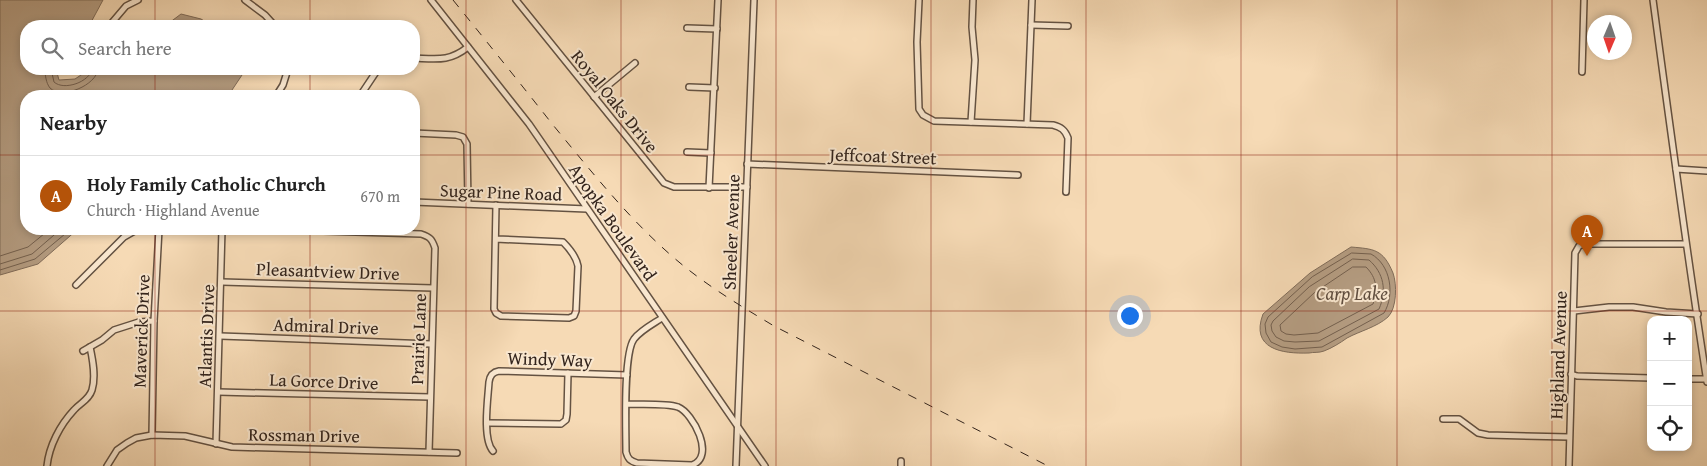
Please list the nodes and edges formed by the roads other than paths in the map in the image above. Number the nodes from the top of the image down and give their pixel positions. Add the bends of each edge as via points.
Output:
1 (138, 0) edge
2 (245, 0) edge
3 (431, 0) edge
4 (516, 0) edge
5 (718, 0) edge
6 (754, 0) edge
7 (919, 0) edge
8 (973, 0) edge
9 (1032, 0) edge
10 (1584, 0) edge
11 (1653, 0) edge
12 (114, 20) edge
13 (270, 20) edge
14 (1031, 25) junction
15 (1068, 26) dead end
16 (686, 28) dead end
17 (717, 29) junction
18 (468, 47) junction
19 (420, 58) edge
20 (635, 63) dead end
21 (1582, 72) dead end
22 (286, 75) edge
23 (374, 75) edge
24 (689, 87) dead end
25 (714, 88) junction
26 (280, 90) edge
27 (364, 90) edge
28 (594, 97) junction
29 (971, 122) junction
30 (1026, 124) junction
31 (420, 134) edge
32 (688, 152) dead end
33 (711, 153) junction
34 (747, 164) junction
35 (1676, 169) junction
36 (1707, 171) edge
37 (1018, 175) dead end
38 (747, 187) junction
39 (709, 188) junction
40 (1066, 192) dead end
41 (420, 202) edge
42 (468, 204) junction
43 (496, 206) junction
44 (588, 209) junction
45 (420, 234) edge
46 (128, 235) edge
47 (159, 235) edge
48 (222, 235) edge
49 (496, 239) junction
50 (1685, 244) junction
51 (222, 282) junction
52 (76, 285) dead end
53 (434, 288) junction
54 (1574, 311) junction
55 (1698, 314) junction
56 (662, 318) junction
57 (154, 321) junction
58 (220, 336) junction
59 (431, 344) junction
60 (90, 347) junction
61 (83, 351) dead end
62 (568, 373) junction
63 (1571, 374) junction
64 (628, 375) junction
65 (1647, 378) edge
66 (1692, 379) edge
67 (1707, 380) edge
68 (218, 392) junction
69 (430, 398) junction
70 (627, 404) junction
71 (1443, 419) dead end
72 (487, 423) junction
73 (737, 427) junction
74 (152, 435) junction
75 (1569, 437) junction
76 (216, 444) junction
77 (493, 451) dead end
78 (429, 452) junction
79 (457, 453) dead end
80 (47, 466) edge
81 (107, 466) edge
82 (736, 466) edge
83 (764, 466) edge
84 (1569, 466) edge

1 - 12 street via 126,6
2 - 13 street
3 - 18 street, Apopka Boulevard
4 - 28 street, Royal Oaks Drive
5 - 17 street
6 - 34 street, Sheeler Avenue
7 - 29 street via 919,109 934,121
8 - 29 street via 975,60
9 - 14 street
10 - 21 street
11 - 35 street
14 - 15 street
14 - 30 street
16 - 17 street
17 - 25 street
18 - 19 street via 448,58
18 - 44 street, Apopka Boulevard via 529,124
20 - 28 street
22 - 26 street
23 - 27 street
24 - 25 street
25 - 33 street
28 - 39 street, Royal Oaks Drive via 664,183
29 - 30 street
30 - 40 street via 1053,125 1065,132 1068,138
31 - 42 street via 463,137 467,144
32 - 33 street
33 - 39 street
34 - 37 street, Jeffcoat Street
34 - 38 street, Sheeler Avenue
35 - 36 street
35 - 50 street
38 - 39 street, Royal Oaks Drive
38 - 73 street, Sheeler Avenue
41 - 42 street, Sugar Pine Road
42 - 43 street, Sugar Pine Road
43 - 44 street, Sugar Pine Road
43 - 49 street
44 - 56 street, Apopka Boulevard
45 - 53 street, Prairie Lane via 429,236 435,248
46 - 52 street
47 - 57 street, Maverick Drive
48 - 51 street, Atlantis Drive
49 - 49 street via 496,313 501,316 574,316 578,266 568,246 563,242
50 - 54 street, Highland Avenue via 1578,246 1575,253
50 - 55 street
51 - 53 street, Pleasantview Drive
51 - 58 street, Atlantis Drive
53 - 59 street, Prairie Lane
54 - 55 street via 1633,307
54 - 63 street, Highland Avenue
55 - 67 street
56 - 64 street via 635,339 628,354
56 - 73 street, Apopka Boulevard
57 - 60 street via 114,330
57 - 74 street, Maverick Drive
58 - 59 street, Admiral Drive
58 - 68 street, Atlantis Drive
59 - 69 street, Prairie Lane
60 - 61 street
60 - 80 street via 92,391 58,433
62 - 64 street, Windy Way
62 - 72 street, Windy Way via 494,372 489,382
62 - 72 street via 567,414 561,424
63 - 65 street
63 - 75 street, Highland Avenue
64 - 70 street
66 - 67 street
68 - 69 street, La Gorce Drive
68 - 76 street, Atlantis Drive
69 - 78 street, Prairie Lane
70 - 70 street via 675,406 685,412 701,436 702,457 692,465 631,462 626,452
71 - 75 street via 1459,419 1478,433 1488,435
72 - 77 street, Windy Way via 489,447
73 - 82 street, Sheeler Avenue
73 - 83 street, Apopka Boulevard
74 - 76 street, Rossman Drive via 185,436
74 - 81 street, Rossman Drive via 127,443 117,450
75 - 84 street, Highland Avenue
76 - 78 street, Rossman Drive
78 - 79 street, Rossman Drive

